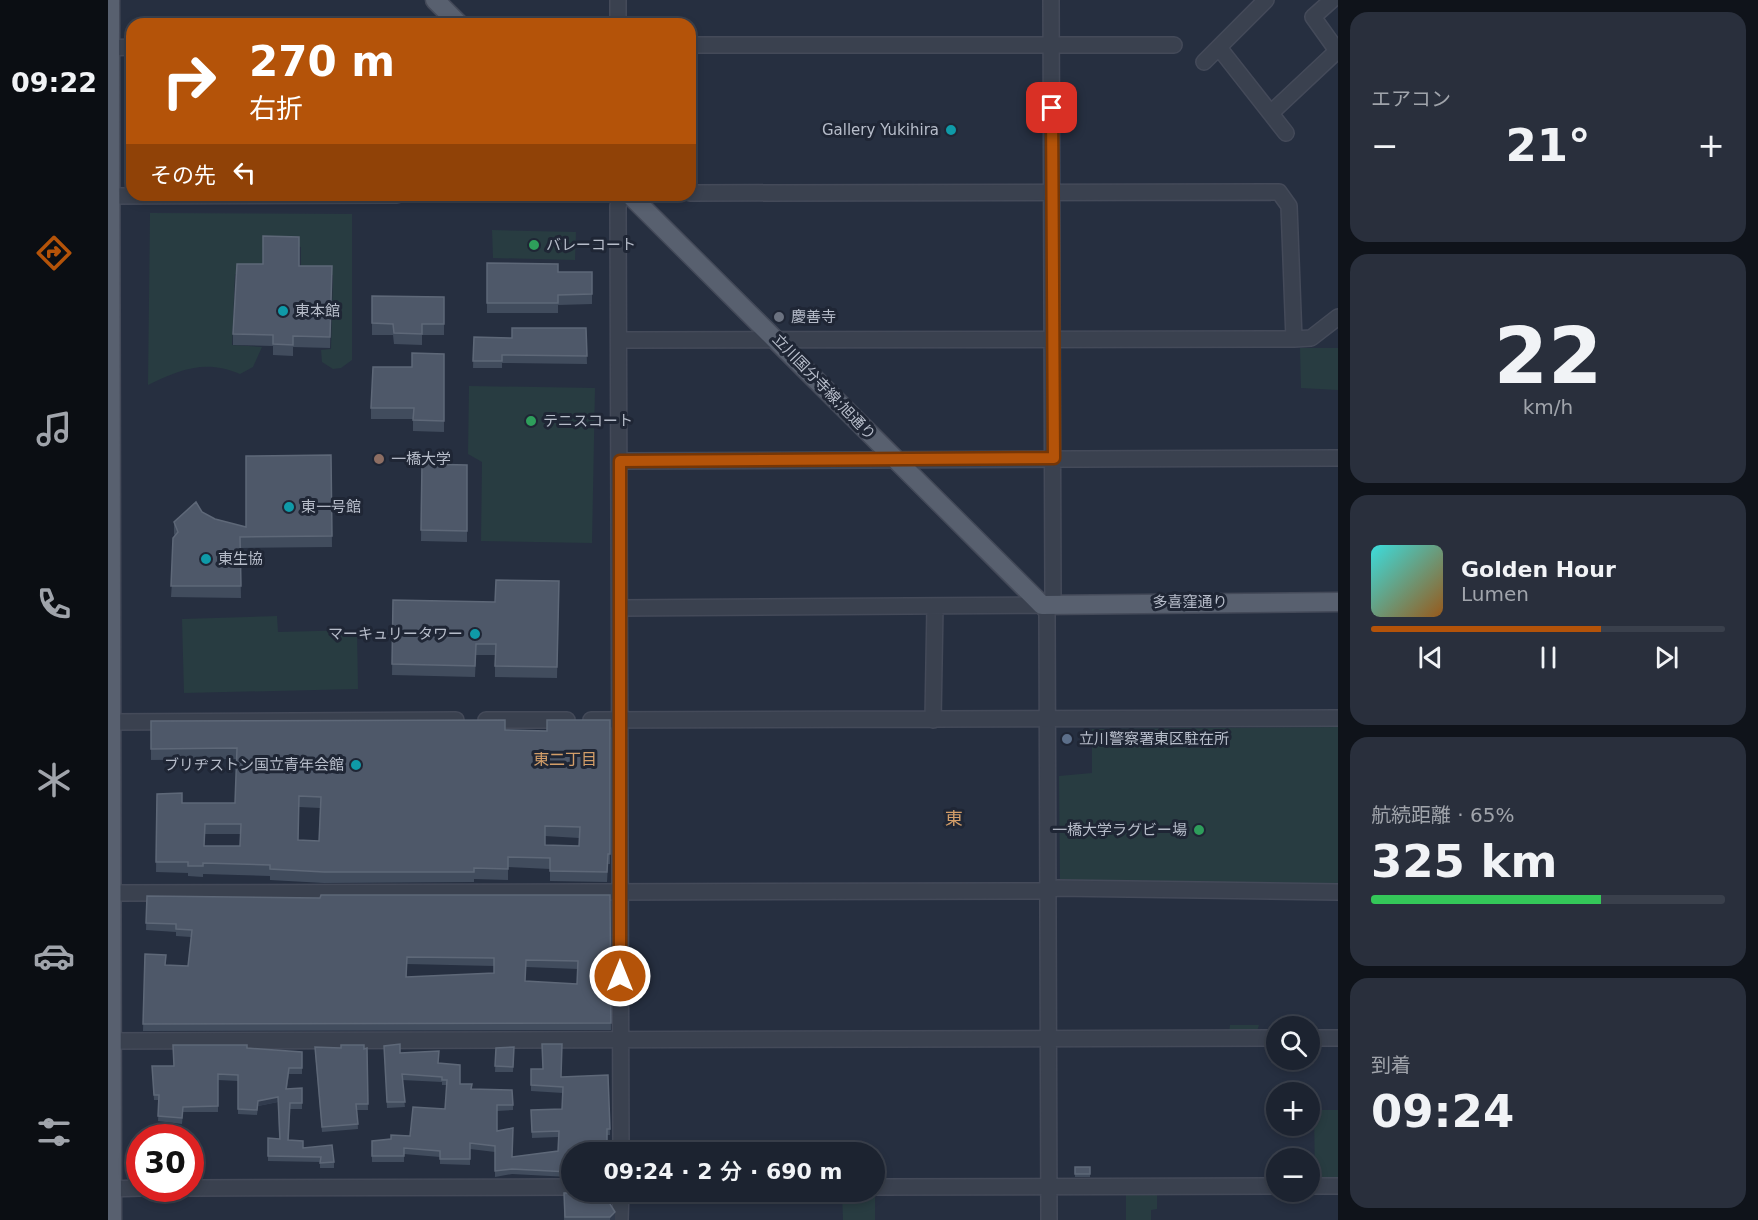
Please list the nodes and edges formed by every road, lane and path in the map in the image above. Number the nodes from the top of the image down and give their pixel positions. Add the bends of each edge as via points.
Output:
1 (110, 0) edge
2 (435, 0) edge
3 (618, 0) edge
4 (1051, 0) edge
5 (1266, 0) edge
6 (1332, 0) edge
7 (453, 18) edge
8 (618, 18) edge
9 (696, 45) edge
10 (1052, 45) junction
11 (1174, 45) dead end
12 (126, 47) edge
13 (109, 48) edge
14 (1220, 49) junction
15 (1337, 52) edge
16 (1204, 62) dead end
17 (1272, 112) junction
18 (1286, 133) dead end
19 (1053, 192) junction
20 (696, 193) edge
21 (110, 196) edge
22 (126, 196) edge
23 (624, 201) edge
24 (636, 201) edge
25 (1338, 317) edge
26 (1294, 339) junction
27 (620, 340) junction
28 (1053, 340) junction
29 (779, 341) junction
30 (1054, 458) junction
31 (1338, 458) edge
32 (894, 460) junction
33 (620, 461) junction
34 (1338, 602) edge
35 (1048, 604) junction
36 (935, 606) junction
37 (621, 608) junction
38 (1338, 718) edge
39 (1048, 719) junction
40 (619, 720) junction
41 (933, 720) junction
42 (109, 722) edge
43 (1048, 891) junction
44 (620, 892) junction
45 (1338, 892) edge
46 (109, 893) edge
47 (1266, 1038) edge
48 (1320, 1038) edge
49 (1338, 1038) edge
50 (621, 1039) junction
51 (1048, 1039) junction
52 (110, 1041) edge
53 (621, 1142) edge
54 (1266, 1186) edge
55 (1320, 1186) edge
56 (1338, 1186) edge
57 (885, 1187) edge
58 (1049, 1187) junction
59 (126, 1188) edge
60 (204, 1188) edge
61 (561, 1188) edge
62 (110, 1189) edge
63 (621, 1202) edge
64 (112, 1220) edge
65 (620, 1220) edge
66 (1049, 1220) edge

1 - 13 main road
2 - 7 main road
3 - 8 street
4 - 10 street
5 - 14 street
6 - 15 street via 1313,17
9 - 10 street
10 - 11 street
10 - 19 street
12 - 13 street
13 - 21 main road
14 - 16 street
14 - 17 street
15 - 17 street
17 - 18 street
19 - 20 street
19 - 26 street via 1279,192 1290,206
19 - 28 street
21 - 22 street
21 - 42 main road
23 - 27 street via 618,206
24 - 29 main road, 立川国分寺線;旭通り
25 - 26 street via 1311,338
26 - 28 street
27 - 29 street
27 - 33 street
28 - 29 street
28 - 30 street
29 - 32 main road, 立川国分寺線;旭通り
30 - 31 street
30 - 32 street
30 - 35 street
32 - 33 street
32 - 35 main road, 立川国分寺線;旭通り
33 - 37 street
34 - 35 main road, 多喜窪通り
35 - 36 street
35 - 39 street
36 - 37 street
36 - 41 street
37 - 40 street
38 - 39 street
39 - 41 street
39 - 43 street
40 - 41 street
40 - 42 street
40 - 44 street
42 - 46 main road
43 - 44 street
43 - 45 street via 1057,888
43 - 51 street
44 - 46 street
44 - 50 street
46 - 52 main road
47 - 51 street
48 - 49 street
50 - 51 street
50 - 52 street
50 - 53 street
51 - 58 street
52 - 62 main road
54 - 58 street
55 - 56 street
57 - 58 street
58 - 66 street
59 - 62 street
60 - 61 street
62 - 64 main road
63 - 65 street

